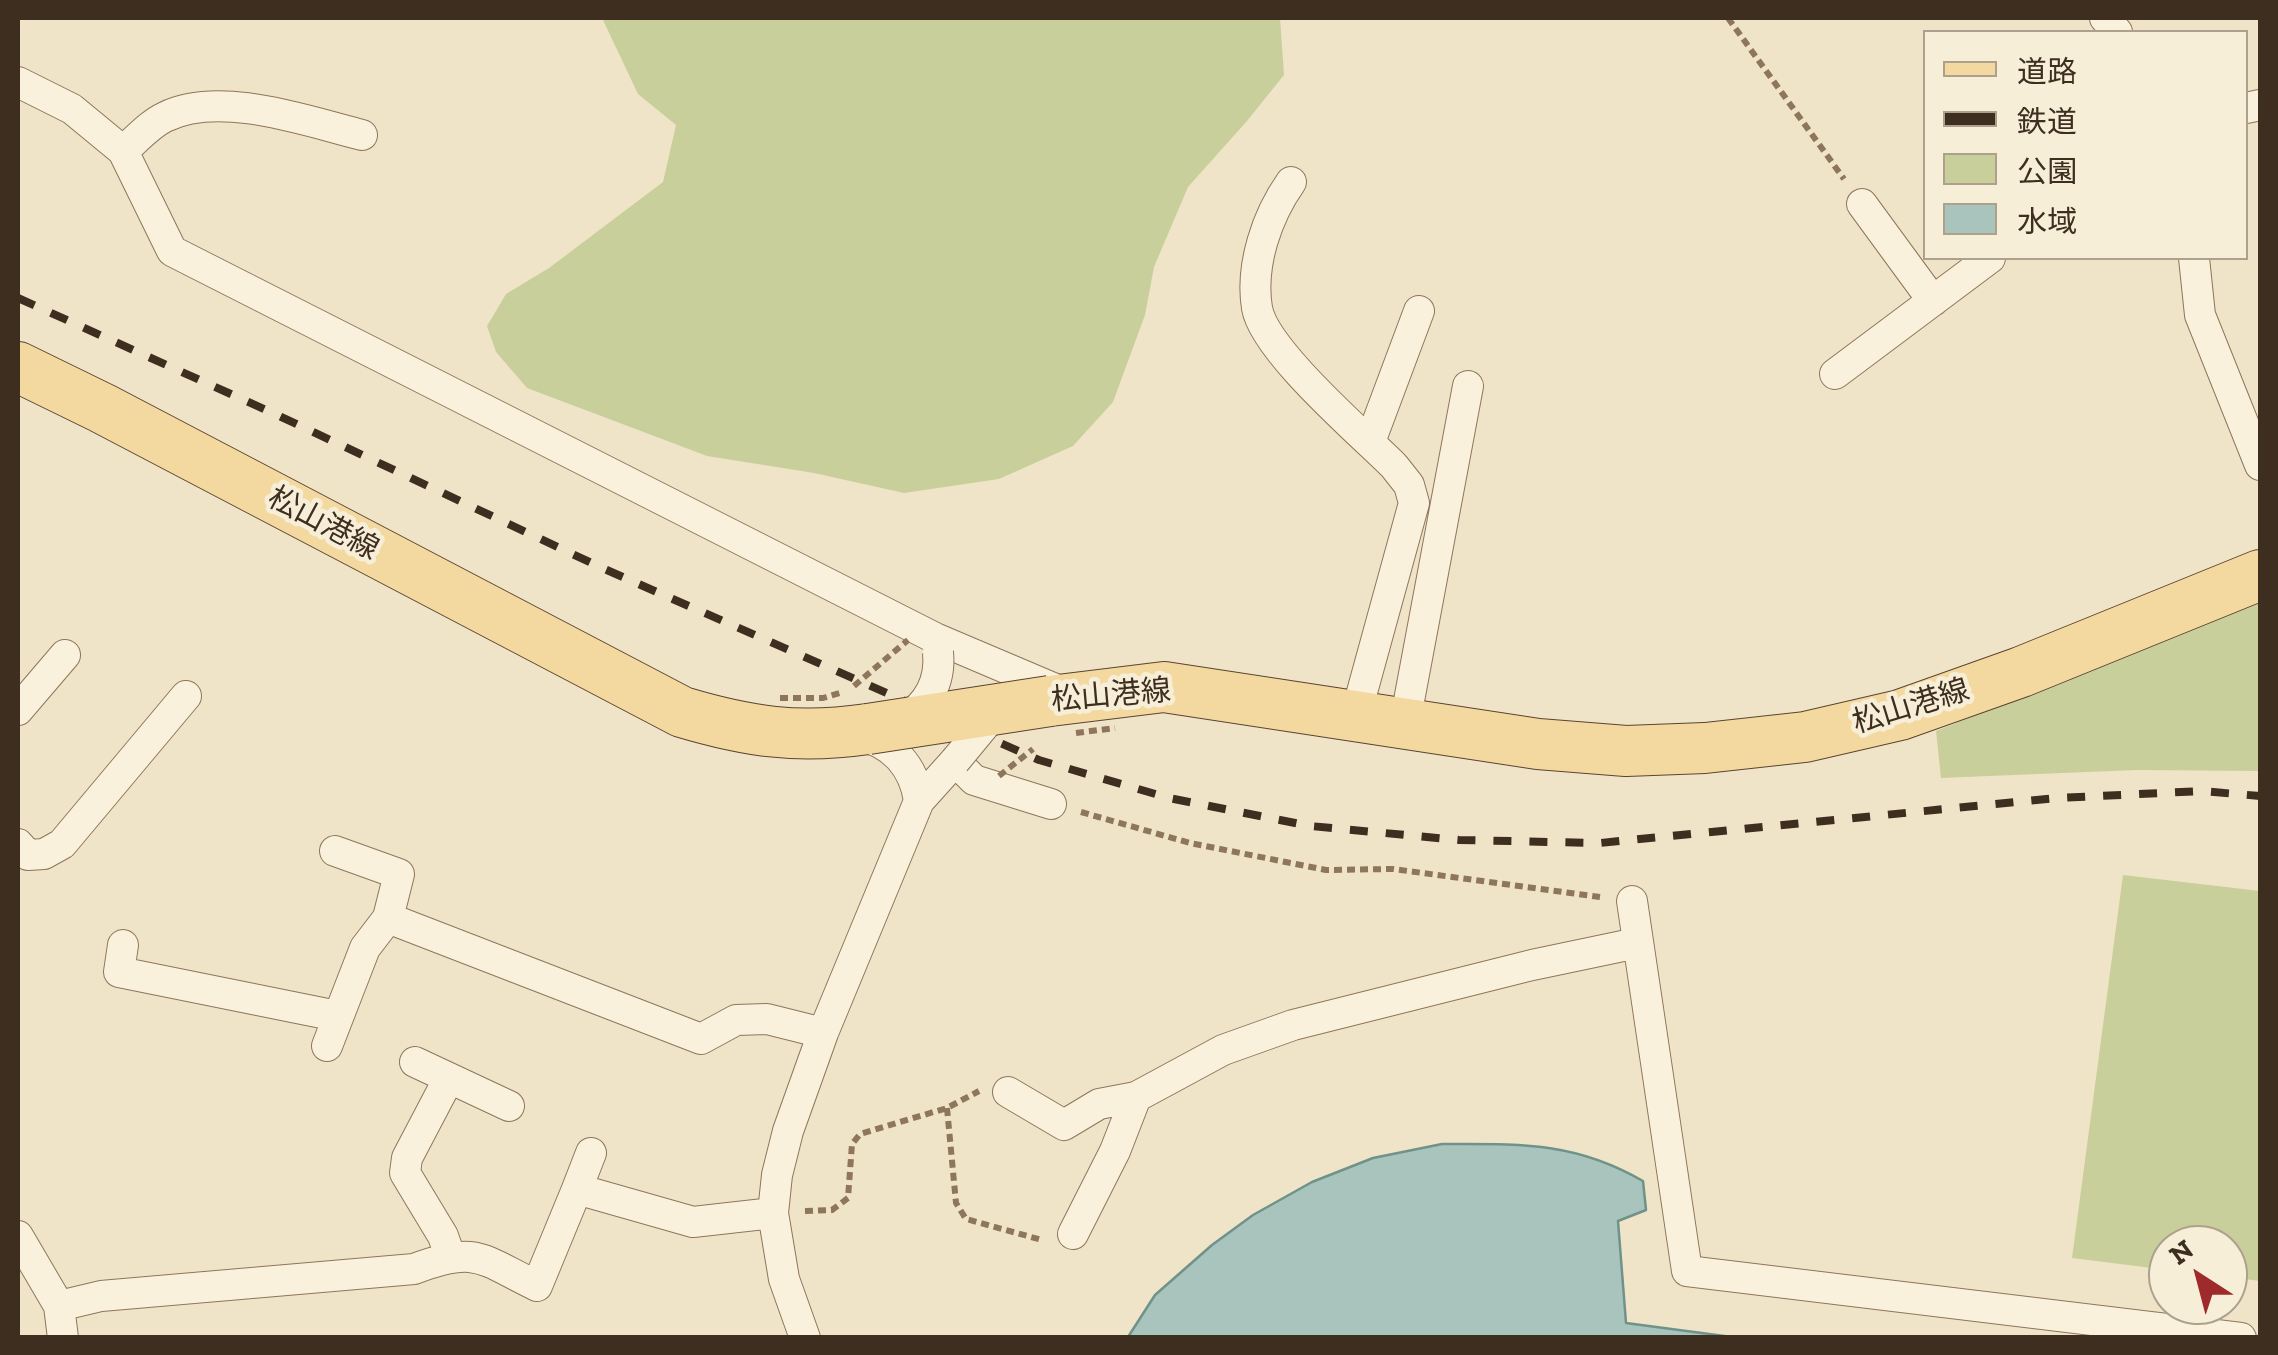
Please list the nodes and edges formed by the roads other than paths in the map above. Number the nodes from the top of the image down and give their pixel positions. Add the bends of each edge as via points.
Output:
1 (18, 82) edge
2 (362, 135) dead end
3 (122, 151) junction
4 (1290, 182) dead end
5 (1862, 204) road end
6 (1987, 260) edge
7 (2194, 260) edge
8 (1933, 301) junction
9 (1418, 310) dead end
10 (18, 368) edge
11 (1835, 374) dead end
12 (1468, 386) dead end
13 (1370, 442) junction
14 (2260, 465) edge
15 (2260, 575) edge
16 (927, 643) junction
17 (65, 654) dead end
18 (186, 696) dead end
19 (1064, 699) junction
20 (998, 709) junction
21 (18, 710) edge
22 (1356, 714) junction
23 (1405, 722) junction
24 (861, 730) junction
25 (955, 761) junction
26 (919, 801) junction
27 (1051, 804) road end
28 (18, 844) edge
29 (335, 851) dead end
30 (1632, 901) road end
31 (388, 918) junction
32 (1637, 944) junction
33 (124, 945) dead end
34 (337, 1016) junction
35 (822, 1033) junction
36 (327, 1046) dead end
37 (415, 1062) dead end
38 (449, 1078) junction
39 (1008, 1092) road end
40 (1136, 1097) junction
41 (509, 1106) dead end
42 (590, 1154) dead end
43 (577, 1190) junction
44 (773, 1213) junction
45 (1073, 1234) road end
46 (18, 1236) edge
47 (450, 1256) junction
48 (59, 1306) junction
49 (63, 1338) edge
50 (804, 1338) edge
51 (2241, 1338) edge

1 - 3 street via 72,109
2 - 3 street via 273,112 200,106 164,118
3 - 16 street via 172,251
4 - 13 street via 1265,234 1257,307 1282,352
5 - 8 street
6 - 8 street
7 - 14 street via 2200,316
8 - 11 street
9 - 13 street
10 - 24 main road, 松山港線 via 682,712 740,729 798,735
12 - 23 street
13 - 22 street via 1409,485 1414,503
15 - 23 main road, 松山港線 via 2004,678 1900,714 1804,737 1626,751
16 - 19 street
16 - 24 street, bridge via 936,682 924,703 908,718
17 - 21 street
18 - 28 street via 62,844 28,854
19 - 20 main road, 松山港線, bridge
19 - 22 main road, 松山港線 via 1164,686
20 - 24 main road, 松山港線, bridge
20 - 25 street, bridge
22 - 23 main road, 松山港線
24 - 26 street via 890,748 913,777
25 - 26 street
25 - 27 street via 974,780
26 - 35 street
29 - 31 street via 399,874
30 - 32 street
31 - 34 street via 365,948
31 - 35 street via 701,1038 736,1020 767,1018
32 - 40 street via 1293,1025 1223,1050
32 - 51 street via 1686,1271
33 - 34 street via 119,972
34 - 36 street
35 - 44 street via 788,1131
37 - 38 street
38 - 41 street
38 - 47 street via 405,1173
39 - 40 street via 1064,1126 1099,1104
40 - 45 street
42 - 43 street
43 - 44 street via 693,1222
43 - 47 street via 538,1286 475,1256
44 - 50 street via 784,1279
46 - 48 street
47 - 48 street via 414,1269 101,1296
48 - 49 street

